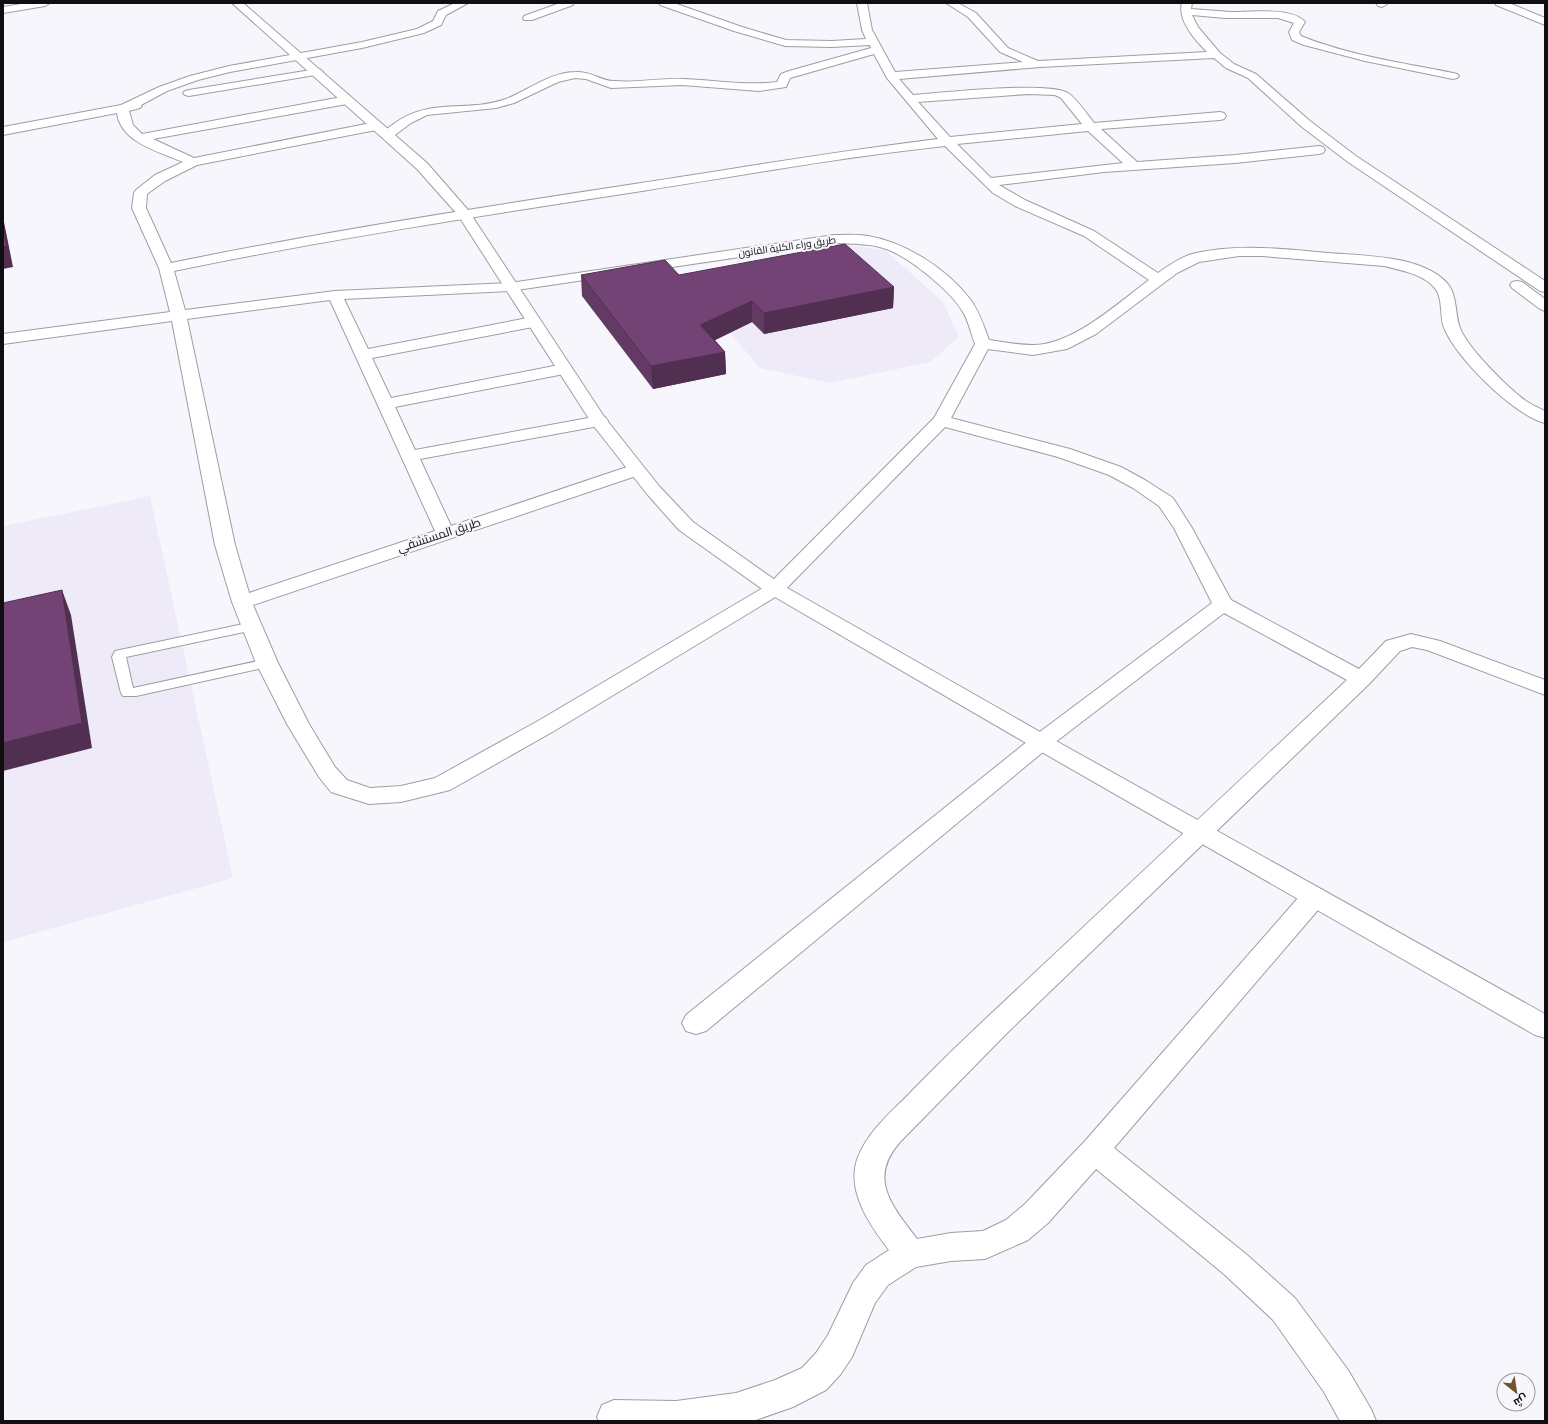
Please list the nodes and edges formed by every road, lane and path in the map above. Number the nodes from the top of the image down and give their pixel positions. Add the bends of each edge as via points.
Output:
1 (46, 3) edge
2 (236, 3) edge
3 (463, 3) edge
4 (569, 3) edge
5 (664, 3) edge
6 (862, 3) edge
7 (951, 3) edge
8 (1500, 3) edge
9 (1186, 7) edge
10 (3, 10) edge
11 (528, 18) dead end
12 (1545, 22) edge
13 (874, 46) junction
14 (1216, 55) junction
15 (298, 57) junction
16 (1040, 64) junction
17 (1230, 66) junction
18 (316, 72) junction
19 (890, 76) junction
20 (1453, 76) dead end
21 (1245, 87) dead end
22 (910, 99) junction
23 (347, 100) junction
24 (123, 109) junction
25 (1220, 116) dead end
26 (1287, 124) dead end
27 (1090, 126) junction
28 (381, 130) junction
29 (3, 131) edge
30 (140, 138) junction
31 (949, 141) junction
32 (1319, 150) junction
33 (193, 162) junction
34 (1134, 166) junction
35 (988, 182) junction
36 (463, 213) junction
37 (1462, 232) junction
38 (1447, 235) junction
39 (166, 268) junction
40 (1158, 280) junction
41 (510, 288) junction
42 (1545, 288) edge
43 (335, 295) junction
44 (1545, 306) edge
45 (179, 317) junction
46 (533, 322) junction
47 (3, 339) edge
48 (983, 344) junction
49 (362, 355) junction
50 (564, 369) junction
51 (386, 404) junction
52 (1545, 418) edge
53 (599, 421) junction
54 (940, 421) junction
55 (409, 456) junction
56 (636, 470) junction
57 (445, 533) junction
58 (775, 589) junction
59 (242, 602) junction
60 (1223, 604) junction
61 (253, 626) junction
62 (267, 663) junction
63 (1361, 679) junction
64 (1545, 688) edge
65 (1041, 742) junction
66 (1199, 831) junction
67 (1314, 897) junction
68 (696, 1023) dead end
69 (1545, 1027) edge
70 (1096, 1150) junction
71 (910, 1254) junction
72 (614, 1417) dead end
73 (1359, 1421) edge

1 - 10 street
2 - 15 street
3 - 15 street via 442,13 437,23 420,31
4 - 11 street
5 - 13 street via 786,43
6 - 13 street via 867,30
7 - 16 street via 972,15 1004,50
8 - 12 street
9 - 14 street via 1193,28
9 - 20 street via 1237,15 1282,15 1294,18 1300,22 1294,32 1296,38 1308,43
13 - 19 street
13 - 28 street via 785,76 782,85 773,87 742,88 703,82 611,85 588,76 565,76 510,101 492,106 420,113
14 - 16 street
14 - 17 street
15 - 18 street
15 - 24 street via 194,78 163,89
16 - 19 street
17 - 21 street via 1234,77
17 - 37 street via 1252,76 1306,124 1352,159
18 - 23 street
18 - 24 street via 223,87
19 - 22 street
22 - 27 street via 1028,90 1057,92 1065,96
22 - 31 street via 932,126
23 - 28 street
23 - 30 street
24 - 29 street
24 - 30 street via 127,128
25 - 27 street
26 - 32 street
27 - 31 street
27 - 34 street
28 - 33 street
28 - 36 street via 422,166
30 - 33 street
31 - 35 street
31 - 36 street via 826,157
32 - 34 street
32 - 38 street
33 - 39 street via 160,178 141,193 139,208
34 - 35 street
35 - 40 street via 1012,199 1080,229
36 - 39 street
36 - 41 street
37 - 38 street
37 - 42 street
38 - 44 street
39 - 45 street
40 - 48 street via 1077,339 1061,346 1033,350
40 - 52 street via 1195,258 1239,252 1384,262 1404,266 1426,274 1441,285 1446,295 1451,326 1464,348 1484,371 1520,404
41 - 43 street, طريق وراء الكلية القانون
41 - 46 street
41 - 48 street, طريق وراء الكلية القانون via 826,240 867,240 894,247 924,265 950,286 964,300 972,314
43 - 45 street, طريق وراء الكلية القانون
43 - 49 street
45 - 47 street, طريق وراء الكلية القانون
45 - 59 street via 214,498
46 - 49 street
46 - 50 street
48 - 54 street
49 - 51 street
50 - 51 street
50 - 53 street
51 - 55 street
53 - 55 street
53 - 56 street
54 - 58 street
54 - 60 street via 1064,453 1115,471 1139,484 1166,502 1183,528
55 - 57 street
56 - 57 street, طريق المستشفي
56 - 58 street via 686,526
57 - 59 street, طريق المستشفي
58 - 62 street via 546,726 442,784 401,794 369,796 340,786 327,772 298,724
58 - 65 street
59 - 61 street
60 - 63 street
60 - 65 street
61 - 62 street
61 - 62 lane via 120,654 118,657 126,689 128,693 136,692
63 - 64 street via 1393,646 1411,640 1432,645
63 - 66 street
65 - 66 street
65 - 68 street
66 - 67 street
66 - 71 street via 933,1087 883,1141 871,1161 869,1184 886,1222
67 - 69 street
67 - 70 street
70 - 71 street via 1037,1213 1017,1230 985,1245 951,1247
70 - 73 street via 1235,1264 1284,1309 1336,1381
71 - 72 street via 878,1274 864,1293 840,1346 814,1379 781,1395 736,1410 676,1418

